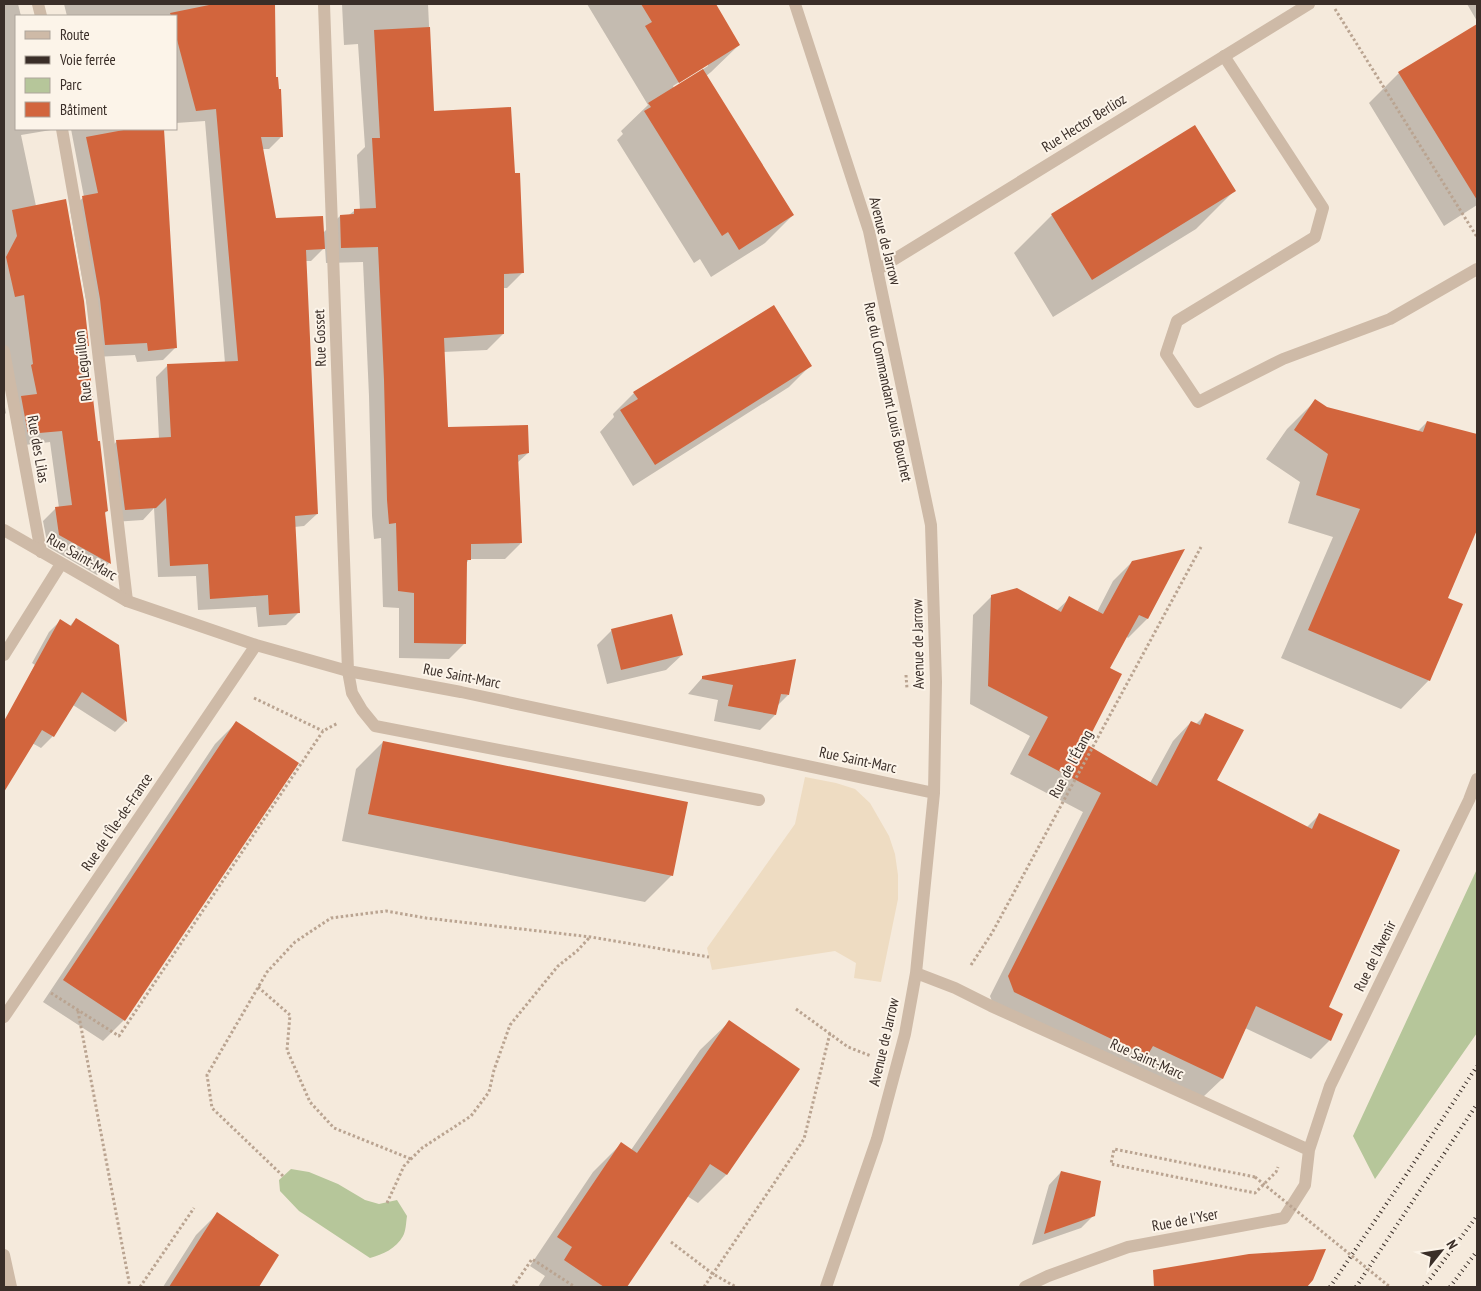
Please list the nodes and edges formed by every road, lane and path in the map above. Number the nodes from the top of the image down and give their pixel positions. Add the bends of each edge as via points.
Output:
1 (324, 4) edge
2 (795, 4) edge
3 (1309, 4) edge
4 (1332, 4) edge
5 (1224, 56) junction
6 (62, 130) edge
7 (1477, 237) edge
8 (1477, 269) edge
9 (876, 270) junction
10 (4, 351) edge
11 (4, 530) edge
12 (1200, 547) dead end
13 (41, 552) junction
14 (61, 564) junction
15 (127, 601) junction
16 (256, 645) junction
17 (4, 655) edge
18 (906, 666) dead end
19 (348, 672) junction
20 (908, 694) dead end
21 (249, 705) dead end
22 (362, 710) junction
23 (323, 731) junction
24 (1477, 780) edge
25 (934, 793) junction
26 (759, 800) dead end
27 (590, 937) junction
28 (709, 957) dead end
29 (916, 974) junction
30 (30, 979) junction
31 (258, 987) junction
32 (955, 988) junction
33 (796, 1009) dead end
34 (78, 1010) junction
35 (4, 1017) edge
36 (830, 1033) junction
37 (896, 1067) junction
38 (1288, 1140) junction
39 (1309, 1150) junction
40 (411, 1158) junction
41 (283, 1176) dead end
42 (387, 1203) dead end
43 (194, 1208) dead end
44 (671, 1242) dead end
45 (4, 1255) edge
46 (712, 1274) junction
47 (12, 1287) edge
48 (130, 1287) edge
49 (140, 1287) edge
50 (512, 1287) edge
51 (575, 1287) edge
52 (704, 1287) edge
53 (736, 1287) edge
54 (826, 1287) edge
55 (1025, 1287) edge
56 (1390, 1287) edge

1 - 19 street, Rue Gosset
2 - 9 street, Avenue de Jarrow via 868,231
3 - 5 street, Rue Hector Berlioz
4 - 7 path
5 - 8 street via 1323,208 1315,237 1177,321 1166,354 1198,402 1283,359 1390,320
5 - 9 street, Rue Hector Berlioz
6 - 15 street, Rue Leguillon via 92,300
9 - 25 street, Avenue de Jarrow via 931,525 936,682
10 - 13 street, Rue des Lilas
11 - 13 street, Rue Saint-Marc
12 - 32 path, Rue de l'Étang via 992,933
13 - 14 street, Rue Saint-Marc
14 - 15 street, Rue Saint-Marc
14 - 17 street
15 - 16 street, Rue Saint-Marc
16 - 19 street, Rue Saint-Marc
16 - 30 street, Rue de l'Île-de-France
18 - 20 path
19 - 22 street, Rue Gosset via 352,693
19 - 25 street, Rue Saint-Marc via 461,692
21 - 23 path via 253,698
22 - 23 path
22 - 26 street, Rue Gosset via 375,726
23 - 34 path via 119,1036
24 - 39 street, Rue de l'Avenir via 1330,1086
25 - 29 street, Avenue de Jarrow
27 - 28 path
27 - 31 path via 386,911 331,918 294,942
27 - 40 path via 558,966 510,1025 489,1092 471,1116
29 - 32 street, Rue Saint-Marc
29 - 37 street, Avenue de Jarrow
30 - 34 path
30 - 35 street, Rue de l'Île-de-France
31 - 40 path via 290,1015 287,1050 310,1102 334,1128
31 - 41 path via 207,1075 212,1108
32 - 38 street, Rue Saint-Marc
33 - 36 path
34 - 48 path
36 - 37 path via 848,1047
36 - 46 path via 804,1139
37 - 54 street, Avenue de Jarrow via 877,1139
38 - 39 street, Rue Saint-Marc
38 - 56 path, bridge via 1276,1172 1255,1194 1111,1164 1114,1149 1255,1177
39 - 55 street, Rue de l'Yser via 1305,1185 1284,1218 1128,1247
40 - 42 path
43 - 49 path
44 - 46 path
45 - 47 street
46 - 52 path
46 - 53 path
50 - 51 path via 532,1259

